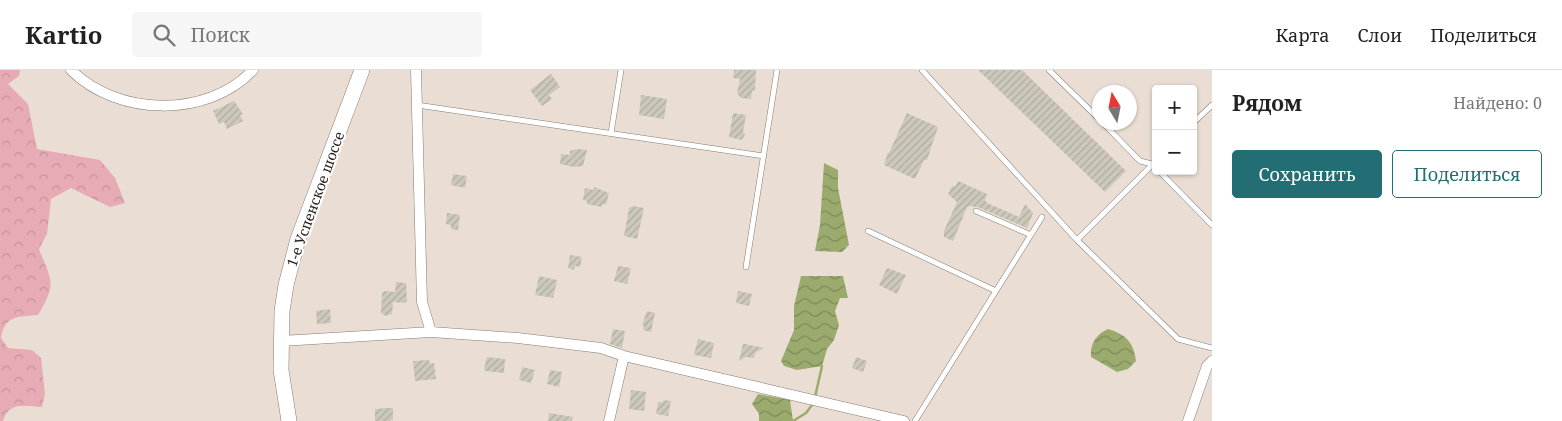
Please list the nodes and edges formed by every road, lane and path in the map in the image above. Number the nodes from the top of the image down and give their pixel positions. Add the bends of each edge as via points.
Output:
1 (71, 70) edge
2 (253, 70) edge
3 (362, 70) edge
4 (416, 70) edge
5 (621, 70) edge
6 (777, 70) edge
7 (922, 70) edge
8 (1049, 70) edge
9 (417, 105) junction
10 (1212, 105) edge
11 (1092, 112) edge
12 (1197, 119) edge
13 (1110, 130) edge
14 (611, 133) junction
15 (764, 156) junction
16 (1152, 163) edge
17 (1152, 167) edge
18 (1163, 175) edge
19 (976, 211) dead end
20 (1042, 217) dead end
21 (1212, 225) edge
22 (868, 231) dead end
23 (1030, 235) junction
24 (1077, 240) junction
25 (746, 267) dead end
26 (996, 291) junction
27 (431, 332) junction
28 (281, 341) junction
29 (1212, 348) edge
30 (624, 356) junction
31 (1212, 360) edge
32 (289, 421) edge
33 (609, 421) edge
34 (904, 421) edge
35 (915, 421) edge
36 (1188, 421) edge

1 - 2 street via 99,91 123,101 150,106 200,101 226,90
3 - 28 main road, 1-е Успенское шоссе via 291,261 282,311
4 - 9 street
5 - 14 lane
6 - 15 lane
7 - 24 lane
8 - 11 lane
9 - 14 lane
9 - 27 street via 422,302
10 - 12 lane
13 - 16 lane via 1140,161
14 - 15 lane
15 - 25 lane
17 - 24 lane
18 - 21 lane
19 - 23 lane
20 - 23 lane
22 - 26 lane
23 - 26 lane
24 - 29 lane via 1178,339
26 - 35 lane
27 - 28 street
27 - 30 street via 601,348
28 - 32 main road, 1-е Успенское шоссе via 281,370
30 - 33 street
30 - 34 street
31 - 36 street

